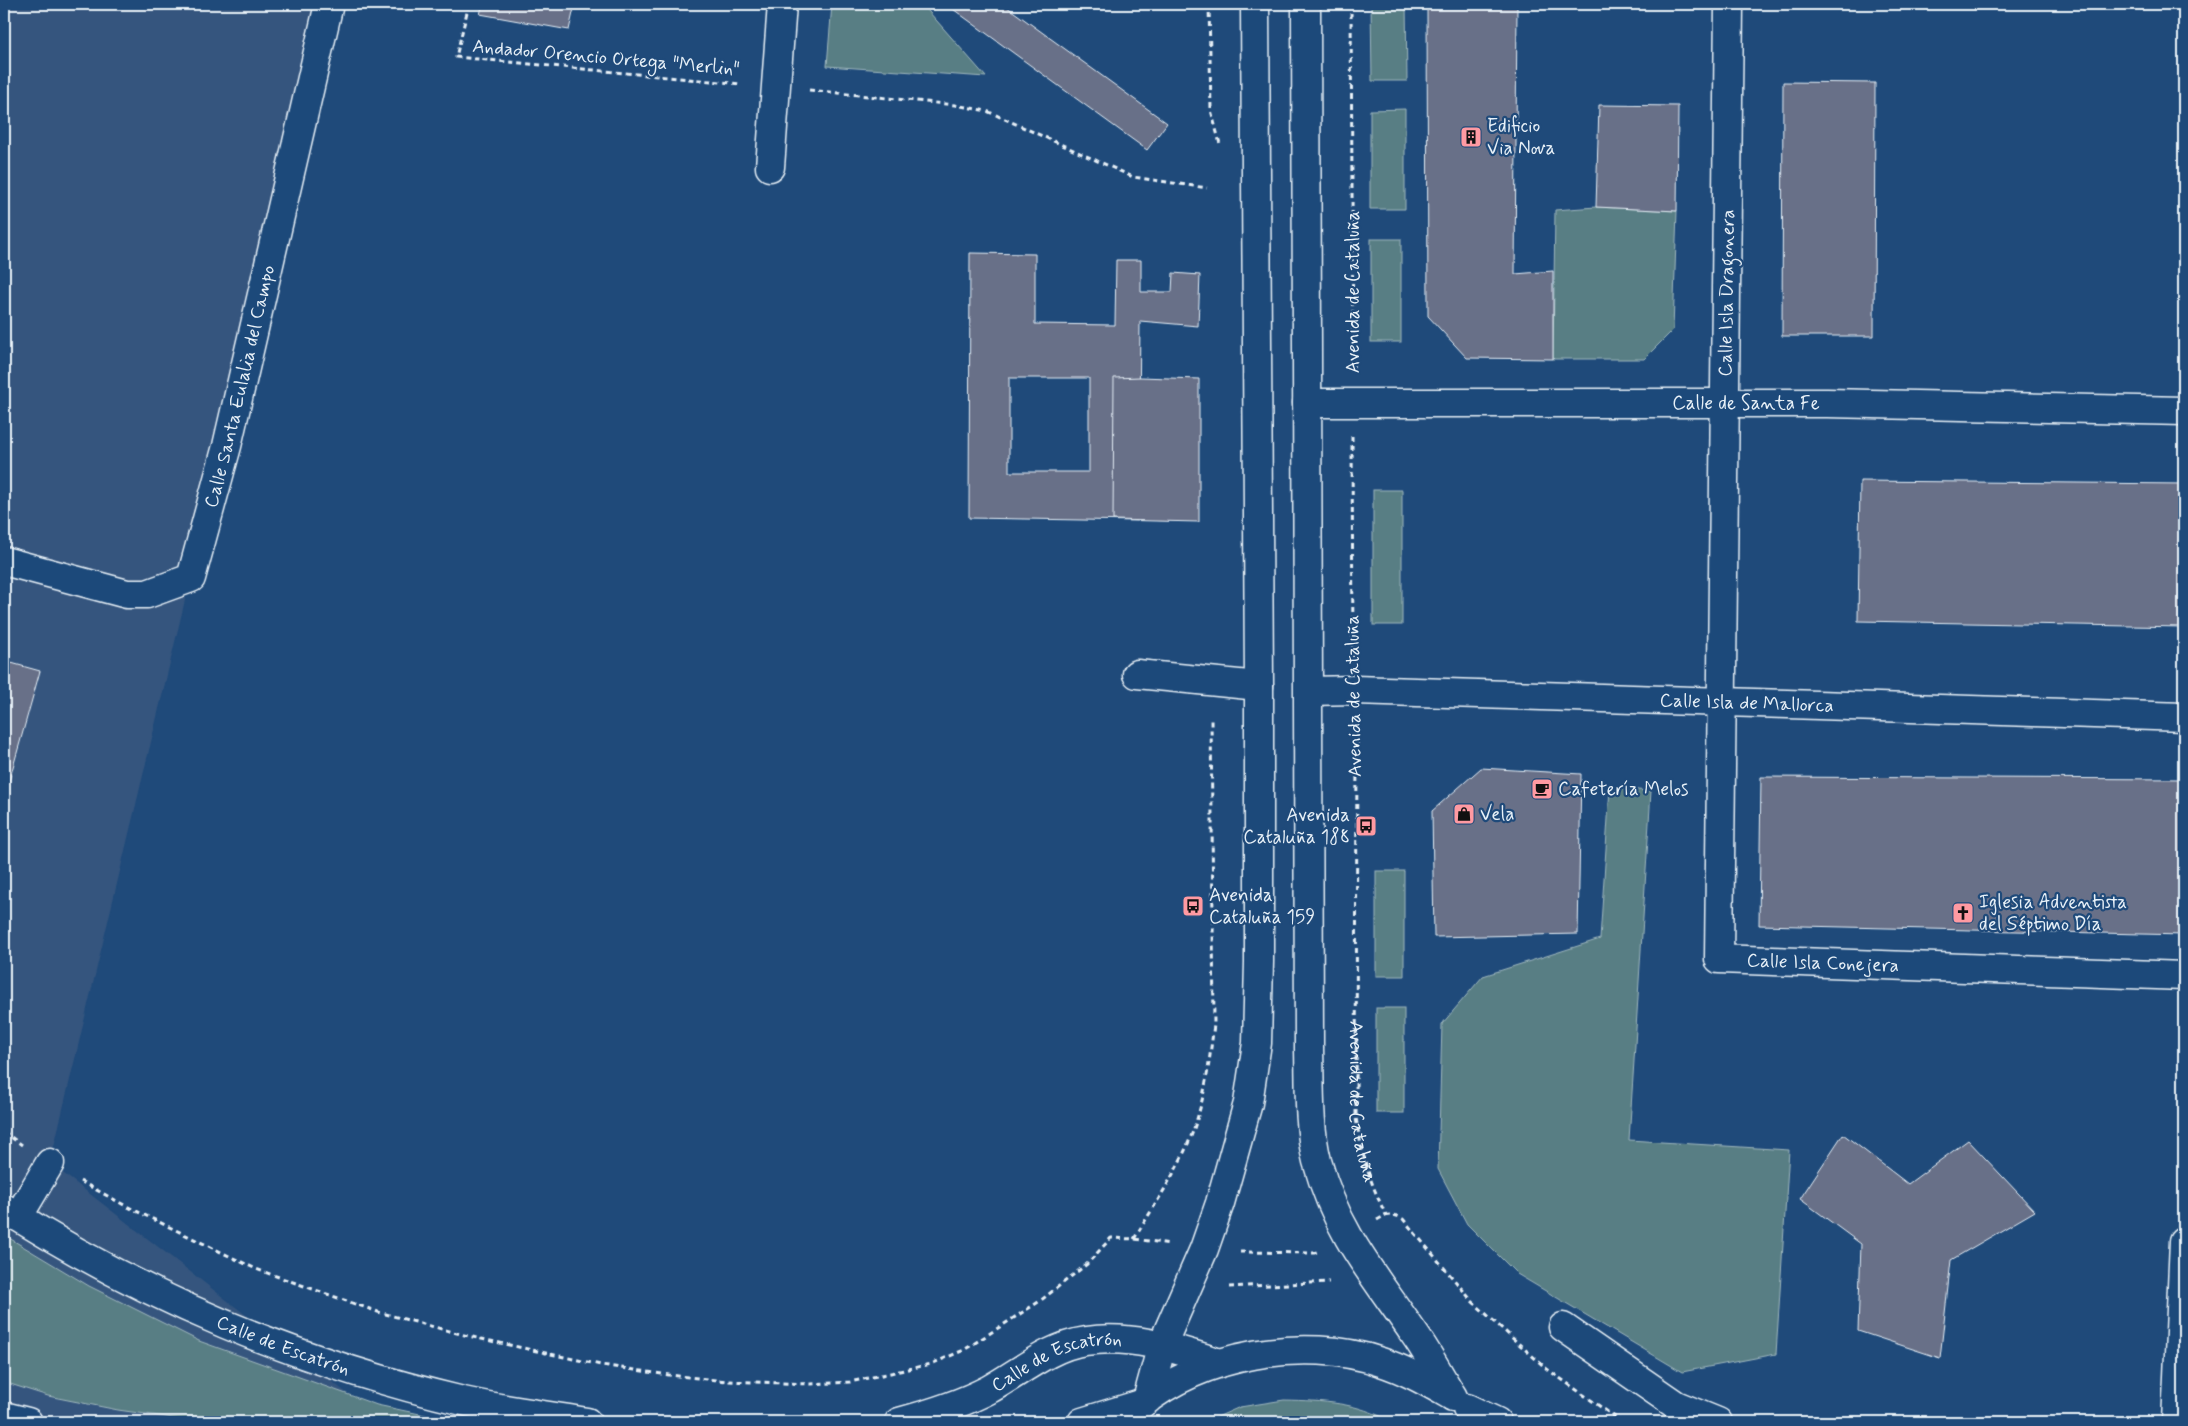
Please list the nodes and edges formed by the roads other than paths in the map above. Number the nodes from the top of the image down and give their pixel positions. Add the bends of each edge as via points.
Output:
1 (329, 4) edge
2 (782, 4) edge
3 (1255, 4) edge
4 (1306, 4) edge
5 (1729, 4) edge
6 (770, 167) dead end
7 (1307, 403) junction
8 (1726, 403) junction
9 (2184, 411) edge
10 (4, 561) edge
11 (1137, 674) dead end
12 (1259, 686) junction
13 (1309, 691) junction
14 (1722, 702) junction
15 (2184, 716) edge
16 (2184, 976) edge
17 (50, 1163) road end
18 (11, 1213) edge
19 (2184, 1241) edge
20 (1563, 1328) dead end
21 (1162, 1345) junction
22 (1220, 1363) junction
23 (1144, 1402) junction
24 (1467, 1409) edge
25 (4, 1416) edge
26 (28, 1422) edge
27 (587, 1422) edge
28 (898, 1422) edge
29 (1082, 1422) edge
30 (1121, 1422) edge
31 (1497, 1422) edge
32 (1718, 1422) edge
33 (2176, 1422) edge

1 - 10 main road, Calle Santa Eulalia del Campo via 227,446 191,578 147,594 127,594
2 - 6 main road
3 - 12 main road
4 - 7 main road
5 - 8 main road, Calle Isla Dragonera
7 - 8 main road, Calle de Santa Fe
7 - 13 main road
8 - 9 main road, Calle de Santa Fe
8 - 14 main road, Calle Isla Dragonera
11 - 12 main road
12 - 21 main road via 1257,1043 1248,1103 1220,1203
13 - 14 main road, Calle Isla de Mallorca
13 - 24 main road via 1309,1048 1312,1123 1319,1167 1346,1236
14 - 15 main road, Calle Isla de Mallorca
14 - 16 main road, Calle Isla Conejera via 1719,959
17 - 18 main road
18 - 27 main road, Calle de Escatrón via 157,1295 255,1336 342,1367 464,1401
19 - 33 main road
20 - 32 main road via 1676,1405
21 - 22 main road, Calle de Escatrón
21 - 23 main road
21 - 28 main road, Calle de Escatrón via 1114,1339 1084,1341 1052,1352 986,1391 949,1408
22 - 23 main road via 1182,1378
22 - 24 main road via 1267,1352 1340,1352 1380,1361 1417,1376
23 - 29 main road
23 - 30 main road
24 - 31 main road
25 - 26 main road

